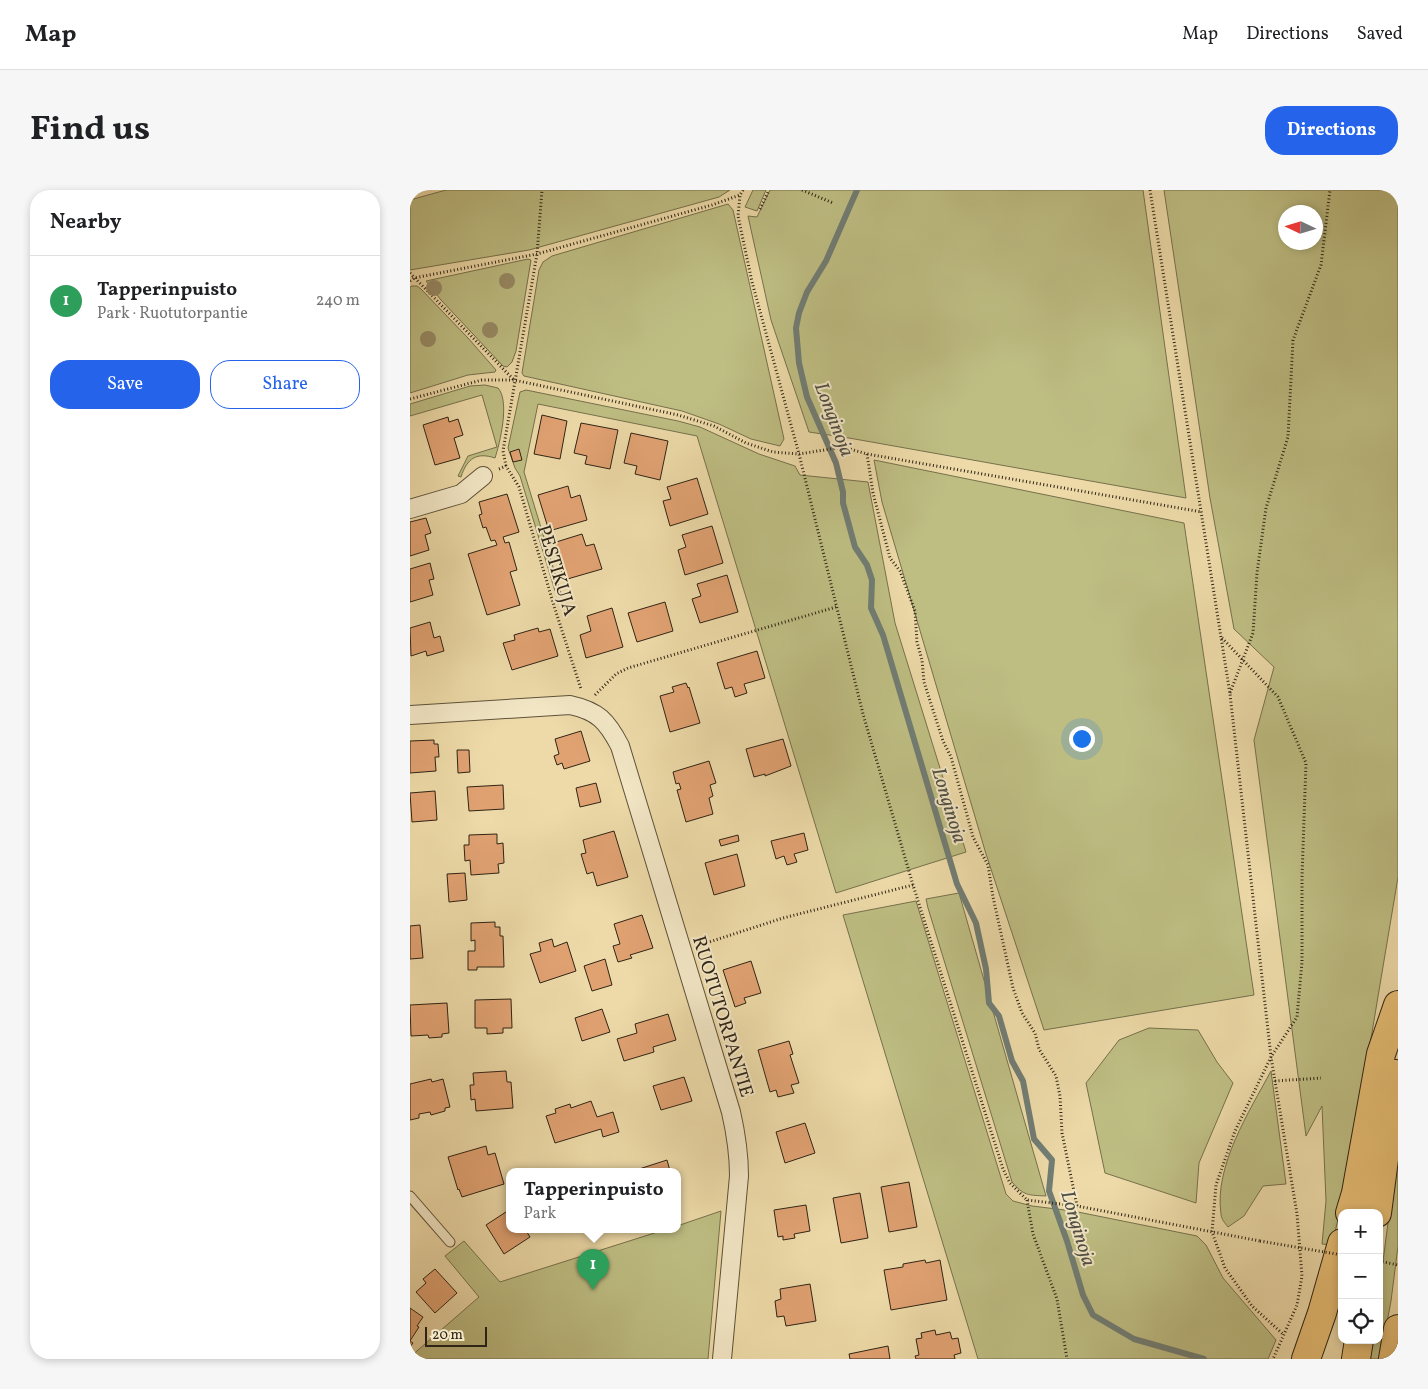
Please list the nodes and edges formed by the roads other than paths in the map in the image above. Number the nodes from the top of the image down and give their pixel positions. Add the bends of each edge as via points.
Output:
1 (482, 476) road end
2 (410, 509) edge
3 (410, 715) edge
4 (1398, 1005) edge
5 (1398, 1050) edge
6 (410, 1196) edge
7 (1351, 1209) edge
8 (1378, 1209) edge
9 (450, 1242) dead end
10 (1339, 1254) edge
11 (1398, 1329) edge
12 (1358, 1344) edge
13 (722, 1359) edge
14 (1306, 1359) edge
15 (1356, 1359) edge
16 (1393, 1359) edge

1 - 2 street via 461,494
3 - 13 street, RUOTUTORPANTIE via 570,705 585,708 604,720 620,746 732,1112 739,1176
4 - 7 highway via 1381,1054
5 - 8 highway
6 - 9 lane
10 - 14 highway
11 - 16 highway
12 - 15 highway

